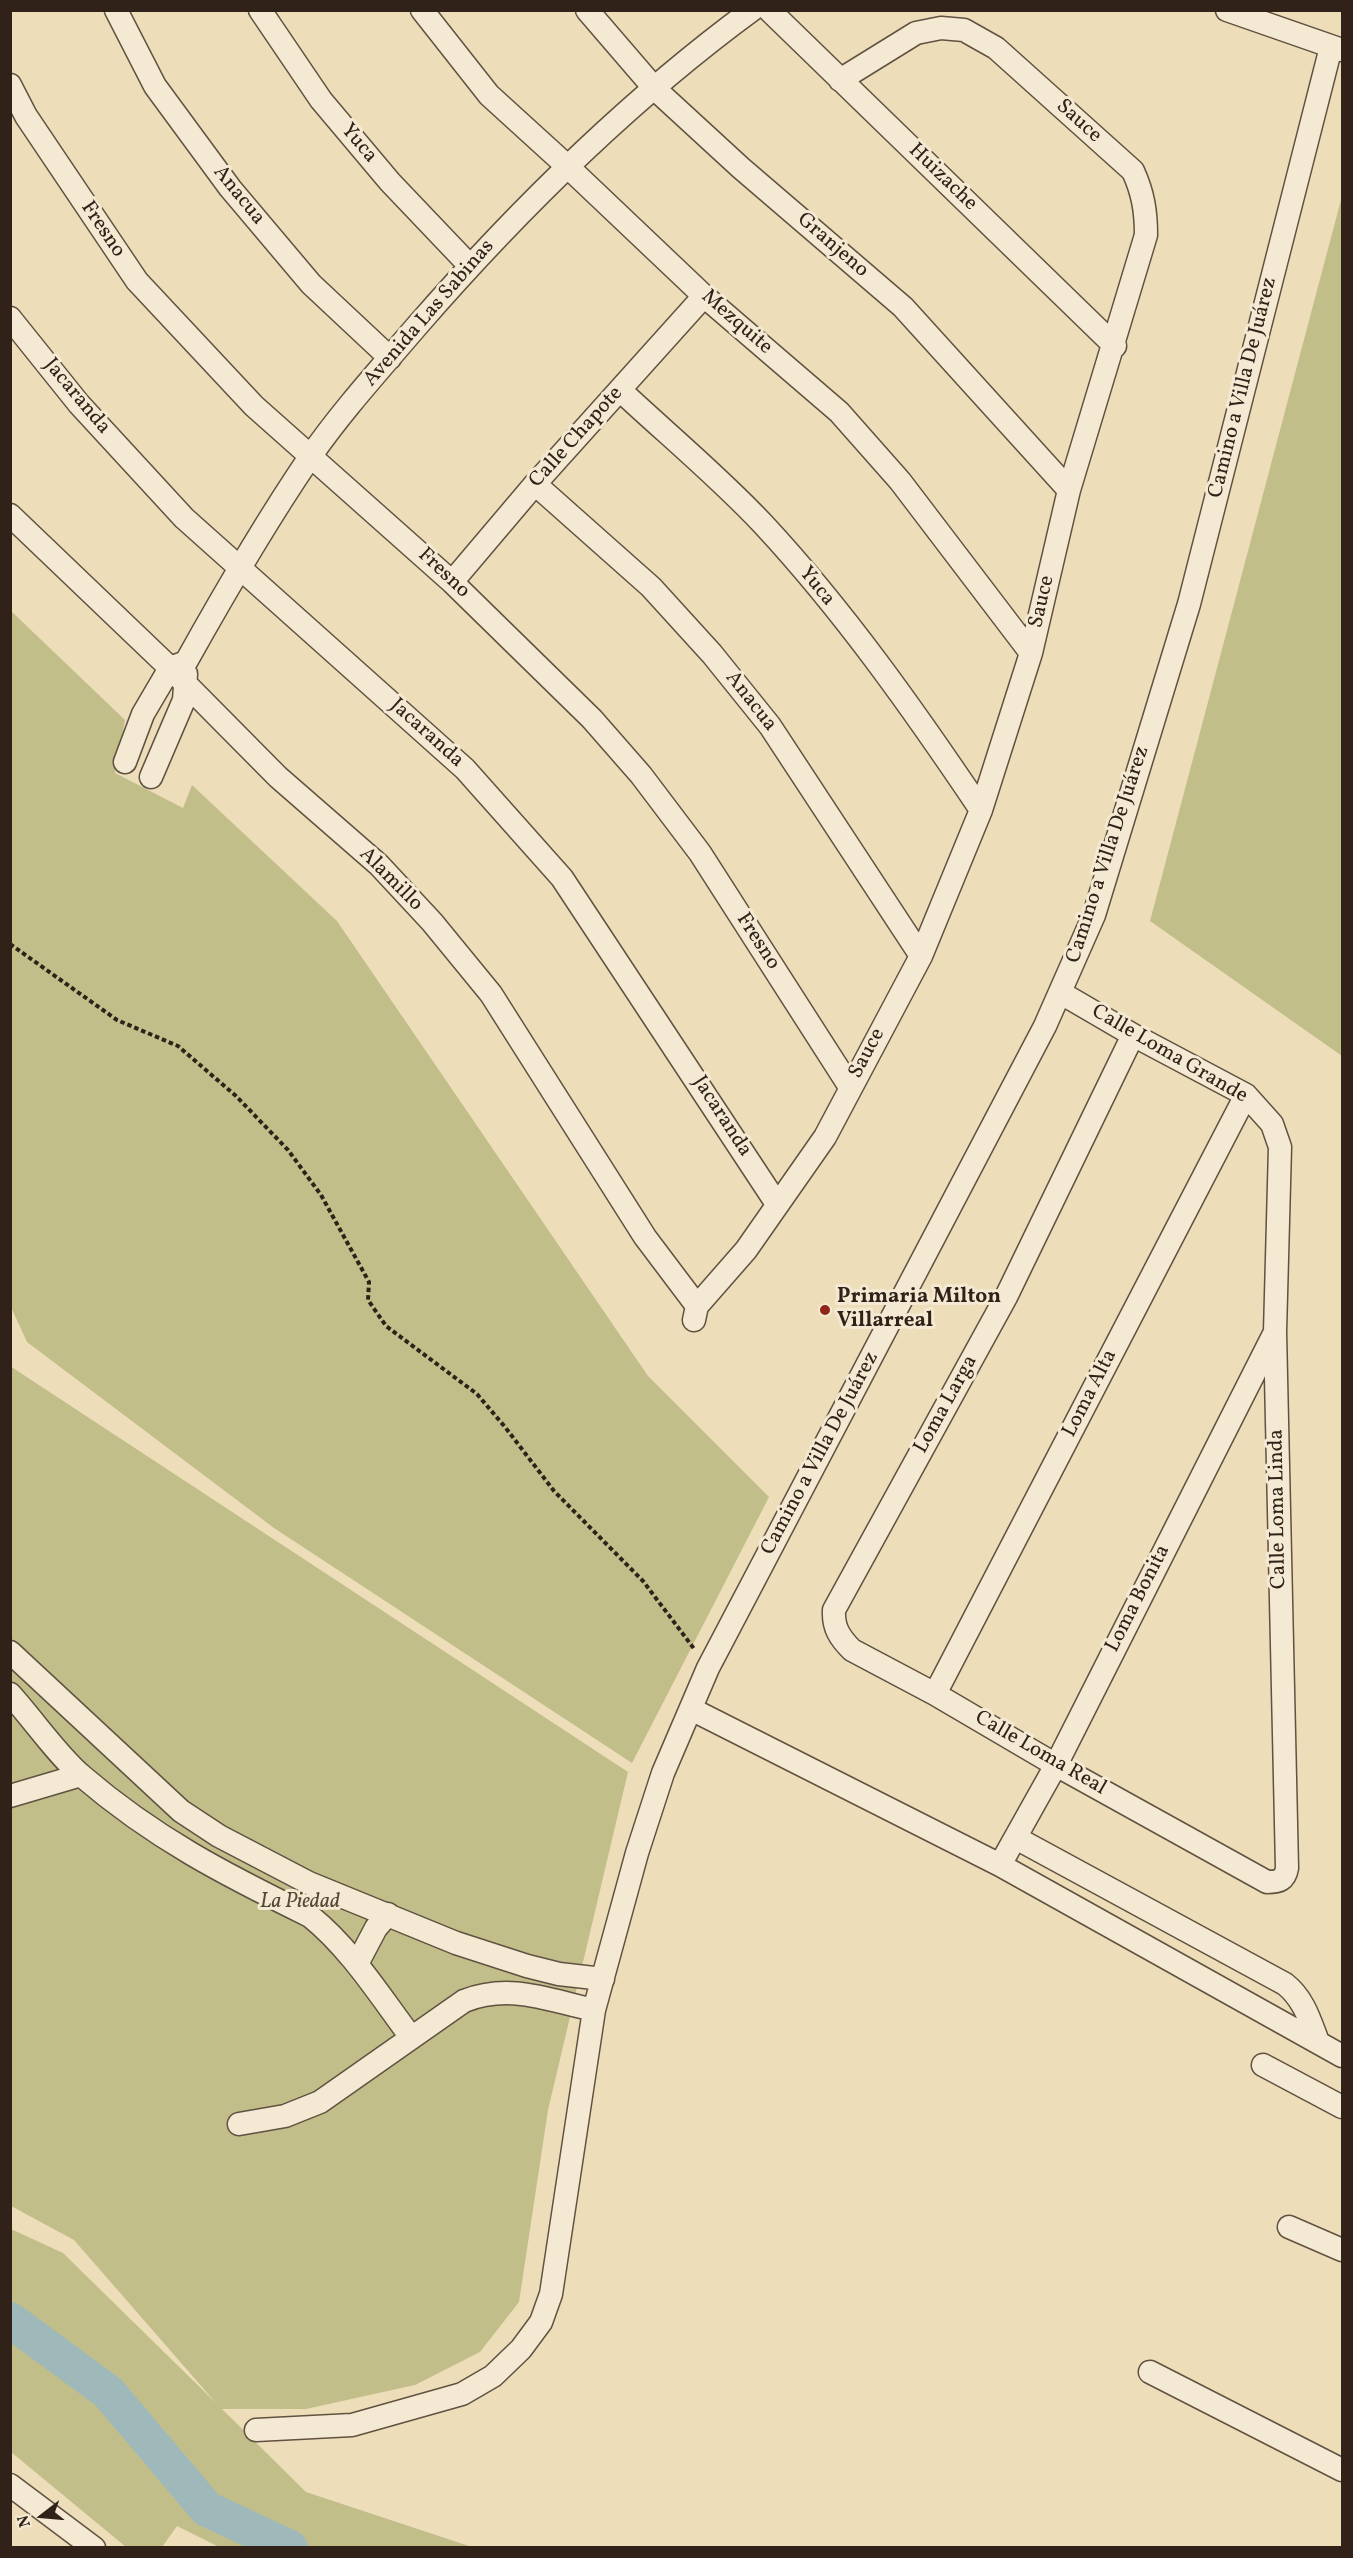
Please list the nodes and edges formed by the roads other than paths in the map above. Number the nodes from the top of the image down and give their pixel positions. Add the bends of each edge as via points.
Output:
1 (116, 10) edge
2 (261, 10) edge
3 (422, 10) edge
4 (587, 10) edge
5 (769, 10) edge
6 (1227, 10) edge
7 (752, 11) edge
8 (1337, 49) edge
9 (840, 80) junction
10 (10, 85) edge
11 (655, 89) junction
12 (567, 166) junction
13 (470, 266) junction
14 (704, 296) junction
15 (10, 318) edge
16 (1115, 346) junction
17 (390, 358) junction
18 (620, 390) junction
19 (312, 455) junction
20 (535, 484) junction
21 (1070, 490) junction
22 (10, 515) edge
23 (239, 567) junction
24 (453, 582) junction
25 (1031, 653) junction
26 (178, 665) junction
27 (187, 685) junction
28 (125, 762) dead end
29 (151, 777) dead end
30 (981, 810) junction
31 (921, 956) junction
32 (1061, 993) junction
33 (1133, 1035) junction
34 (850, 1087) junction
35 (1246, 1095) junction
36 (1272, 1124) joint
37 (777, 1204) junction
38 (695, 1313) joint
39 (1275, 1332) junction
40 (834, 1610) joint
41 (10, 1652) edge
42 (10, 1694) edge
43 (935, 1694) junction
44 (691, 1709) junction
45 (1056, 1765) junction
46 (81, 1775) junction
47 (10, 1797) edge
48 (181, 1811) junction
49 (160, 1836) junction
50 (1016, 1838) junction
51 (1000, 1865) junction
52 (1267, 1882) joint
53 (388, 1914) junction
54 (357, 1964) junction
55 (603, 1979) junction
56 (594, 2010) junction
57 (411, 2037) junction
58 (1318, 2042) junction
59 (1342, 2056) edge
60 (1263, 2065) dead end
61 (1342, 2107) edge
62 (239, 2124) dead end
63 (1289, 2227) dead end
64 (1342, 2250) edge
65 (1150, 2372) dead end
66 (256, 2430) dead end
67 (1342, 2469) edge
68 (10, 2485) edge
69 (94, 2547) edge

1 - 17 street, Anacua via 155,86 230,188 310,284
2 - 13 street, Yuca via 321,100 390,182
3 - 12 street, Mezquite via 489,95
4 - 11 street, Granjeno
5 - 9 street, Huizache
6 - 8 street
7 - 11 street, Avenida Las Sabinas
8 - 32 street, Camino a Villa De Juárez via 1189,604 1094,915
9 - 16 street, Huizache
9 - 16 street, Sauce via 916,33 941,28 964,30 996,48 1133,171 1142,190 1146,235
10 - 19 street, Fresno via 26,116 137,281 254,406
11 - 12 street, Avenida Las Sabinas
11 - 21 street, Granjeno via 903,307
12 - 13 street, Avenida Las Sabinas
12 - 14 street, Mezquite
13 - 17 street, Avenida Las Sabinas
14 - 18 street, Calle Chapote
14 - 25 street, Mezquite via 839,412 900,481
15 - 23 street, Jacaranda via 79,404 176,510
16 - 21 street, Sauce
17 - 19 street, Avenida Las Sabinas
18 - 20 street, Calle Chapote
18 - 30 street, Yuca via 762,523 820,590 941,750
19 - 23 street, Avenida Las Sabinas
19 - 24 street, Fresno
20 - 24 street, Calle Chapote
20 - 31 street, Anacua via 651,586 712,654 770,726
21 - 25 street, Sauce
22 - 26 street, Alamillo
23 - 26 street, Avenida Las Sabinas
23 - 37 street, Jacaranda via 465,769 562,878
24 - 34 street, Fresno via 592,719 641,775 700,853
25 - 30 street, Sauce
26 - 27 street, Alamillo
26 - 28 street, Avenida Las Sabinas via 143,714
27 - 29 street
27 - 38 street, Alamillo via 278,777 379,865 491,994
30 - 31 street, Sauce
31 - 34 street, Sauce
32 - 33 street, Calle Loma Grande
32 - 44 street, Camino a Villa De Juárez via 708,1668
33 - 35 street, Calle Loma Grande
33 - 40 street, Loma Larga via 1006,1297
34 - 37 street, Sauce via 825,1137
35 - 36 street, Calle Loma Grande
35 - 43 street, Loma Alta
36 - 39 street, Calle Loma Linda via 1280,1147
37 - 38 street, Sauce
39 - 45 street, Loma Bonita
39 - 52 street, Calle Loma Linda via 1287,1868 1282,1880
40 - 43 street, Calle Loma Real via 837,1631 852,1650
41 - 48 street
42 - 46 street
43 - 45 street, Calle Loma Real
44 - 51 street
44 - 55 street, Camino a Villa De Juárez via 663,1773
45 - 50 street, Loma Bonita
45 - 52 street, Calle Loma Real
46 - 47 street
46 - 49 street
48 - 49 street
48 - 53 street via 219,1836 309,1883
49 - 54 street via 213,1868 310,1916
50 - 51 street, Loma Bonita
50 - 58 street via 1286,1984 1302,2002
51 - 58 street
53 - 54 street
53 - 55 street via 456,1943 527,1966
54 - 57 street
55 - 56 street, Camino a Villa De Juárez
56 - 57 street via 499,1991 464,2001
56 - 66 street, Camino a Villa De Juárez via 551,2294 541,2322 521,2349 493,2376 462,2394 352,2425
57 - 62 street via 320,2102 285,2116
58 - 59 street
60 - 61 street
63 - 64 street
65 - 67 street
68 - 69 street

